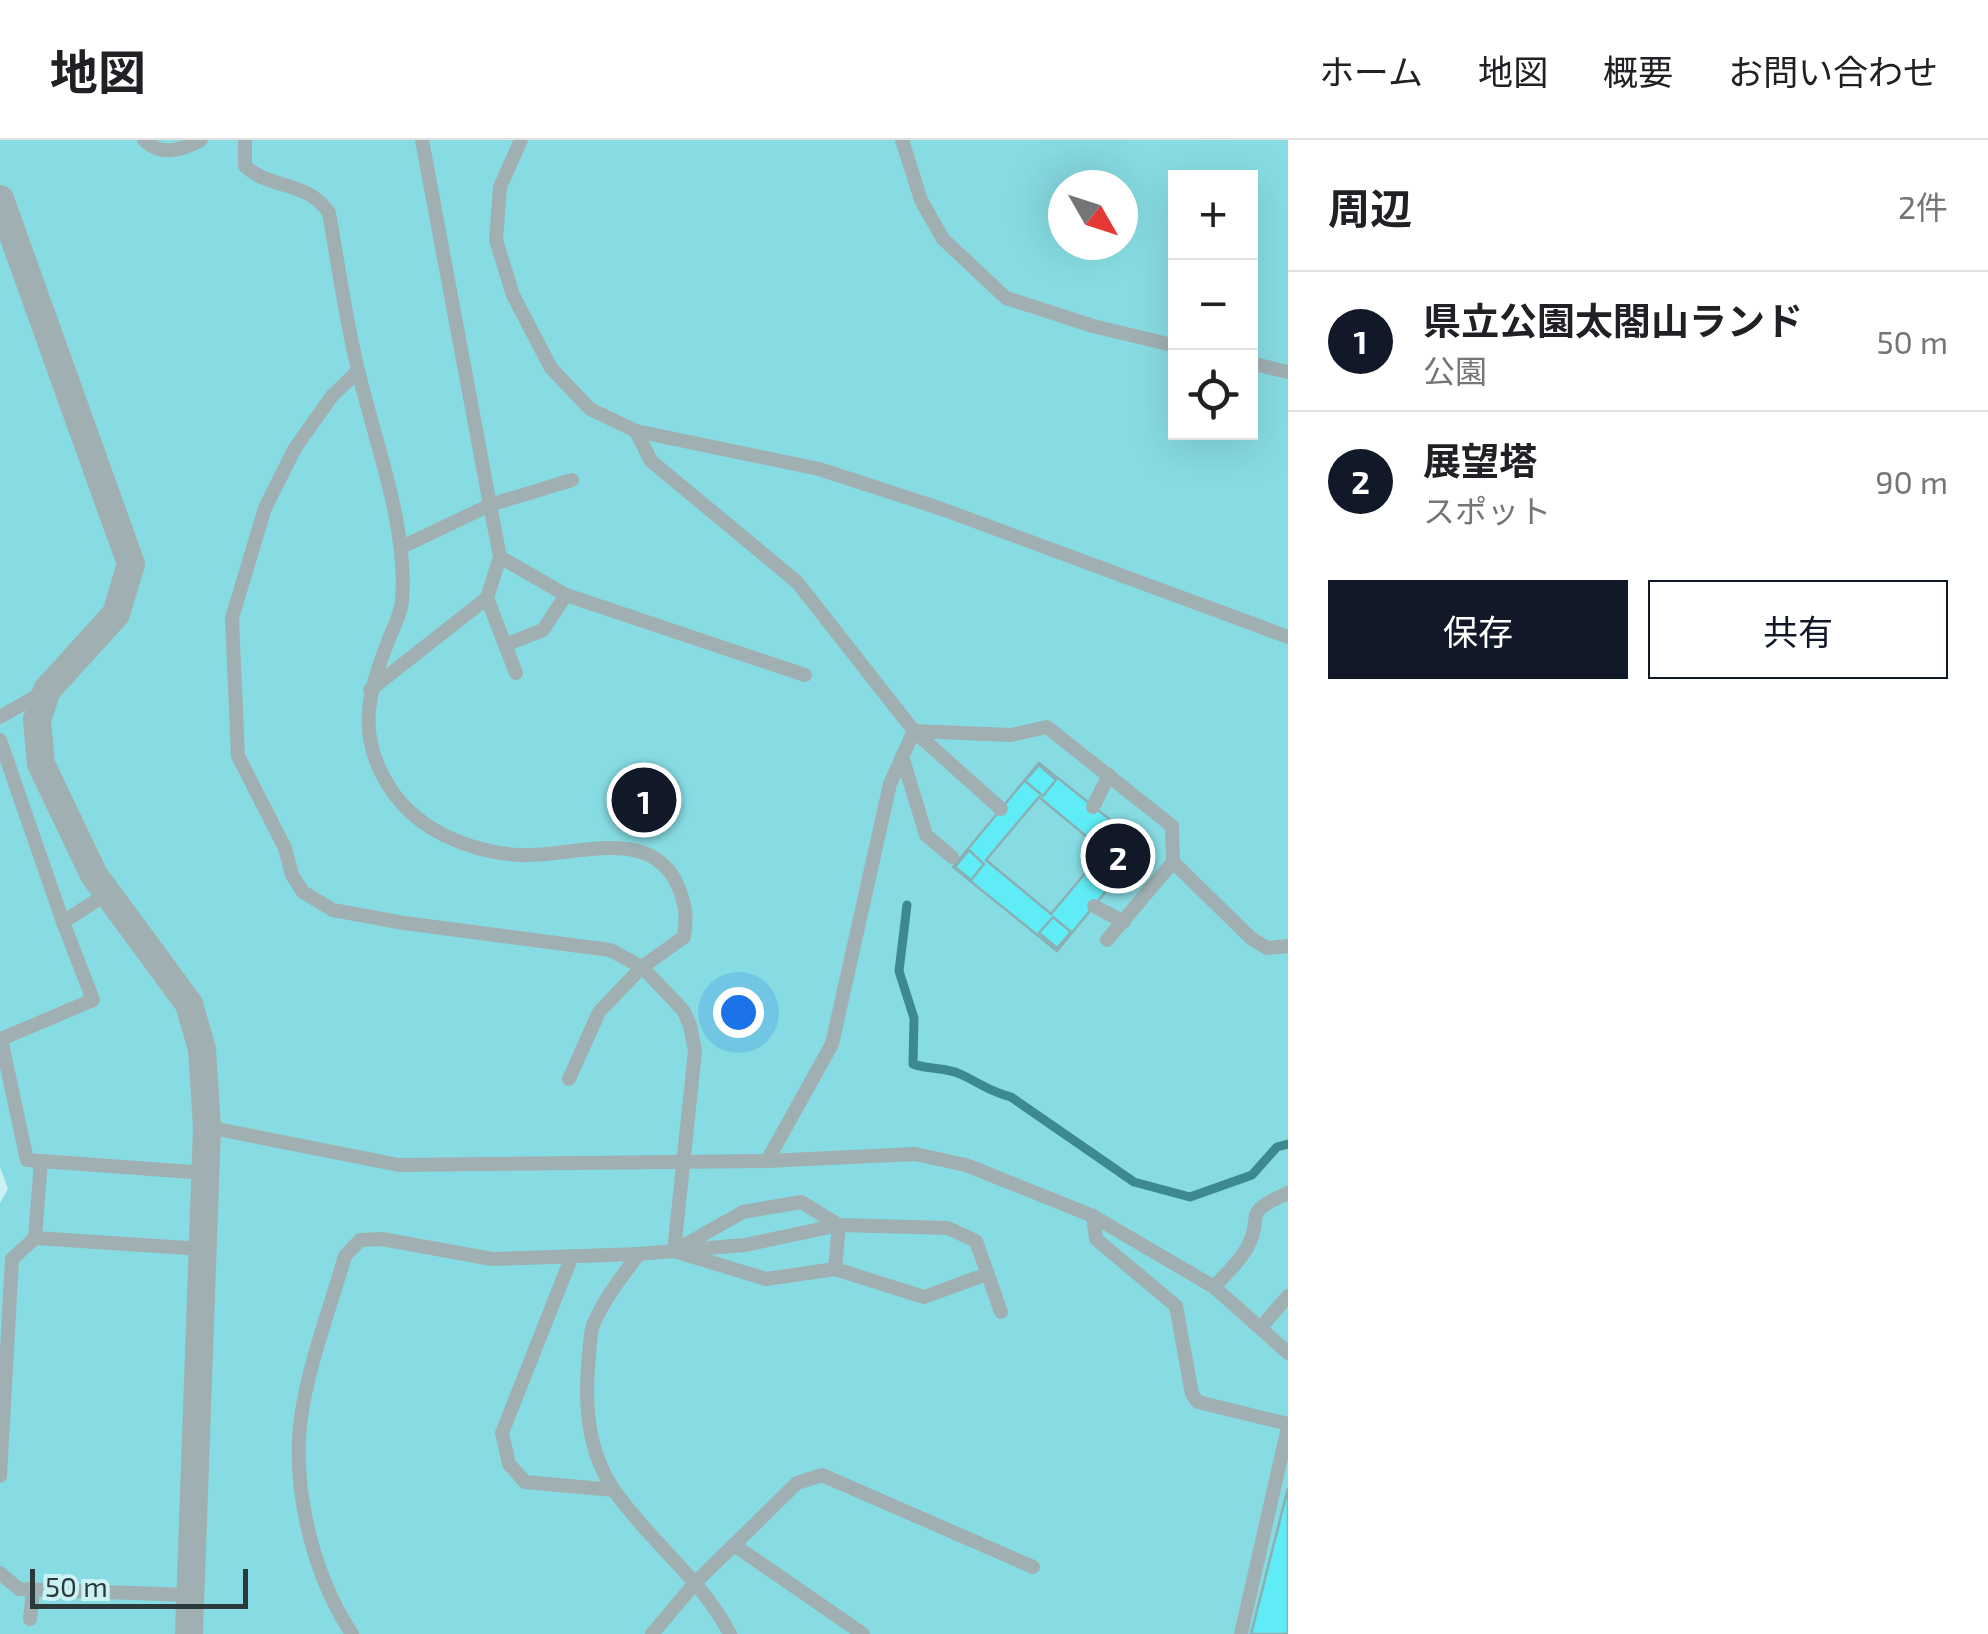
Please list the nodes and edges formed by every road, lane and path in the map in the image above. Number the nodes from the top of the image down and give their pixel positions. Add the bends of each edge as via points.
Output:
1 (144, 140) edge
2 (200, 140) edge
3 (245, 140) edge
4 (422, 140) edge
5 (521, 140) edge
6 (902, 140) edge
7 (0, 198) edge
8 (1168, 344) edge
9 (1258, 365) edge
10 (358, 372) junction
11 (1288, 372) edge
12 (636, 431) junction
13 (572, 480) dead end
14 (490, 505) junction
15 (402, 547) junction
16 (500, 557) junction
17 (566, 596) junction
18 (486, 598) junction
19 (1288, 636) edge
20 (506, 646) junction
21 (516, 674) dead end
22 (804, 676) dead end
23 (47, 690) junction
24 (370, 691) junction
25 (0, 718) edge
26 (914, 731) junction
27 (0, 740) edge
28 (902, 756) junction
29 (1110, 775) junction
30 (1093, 807) dead end
31 (1001, 809) dead end
32 (952, 856) dead end
33 (1173, 862) junction
34 (108, 893) junction
35 (1094, 906) dead end
36 (62, 922) junction
37 (1124, 922) junction
38 (1106, 940) dead end
39 (1288, 946) edge
40 (642, 966) junction
41 (569, 1079) dead end
42 (207, 1127) junction
43 (40, 1161) junction
44 (767, 1161) junction
45 (684, 1162) junction
46 (206, 1173) junction
47 (1288, 1193) edge
48 (1092, 1216) junction
49 (839, 1225) junction
50 (35, 1238) junction
51 (203, 1249) junction
52 (674, 1251) junction
53 (639, 1254) junction
54 (572, 1256) junction
55 (835, 1269) junction
56 (987, 1274) junction
57 (1214, 1287) junction
58 (1288, 1296) edge
59 (1001, 1312) dead end
60 (1261, 1328) junction
61 (1288, 1353) edge
62 (1288, 1426) edge
63 (0, 1476) edge
64 (614, 1490) junction
65 (734, 1545) junction
66 (1033, 1567) dead end
67 (0, 1573) edge
68 (696, 1582) junction
69 (33, 1590) junction
70 (190, 1595) junction
71 (30, 1620) dead end
72 (189, 1634) edge
73 (352, 1634) edge
74 (652, 1634) edge
75 (730, 1634) edge
76 (863, 1634) edge
77 (1241, 1634) edge

1 - 2 lane via 160,150
3 - 10 lane via 245,166 255,175 319,198 329,213
4 - 14 lane
5 - 12 lane via 500,188 496,240 513,295 551,368 590,409
6 - 8 lane via 920,200 943,239 1006,298
7 - 23 street via 131,564 116,614
9 - 11 lane
10 - 15 lane
10 - 40 lane via 294,448 265,508 232,618 238,756 292,875 303,892 333,910 610,950
12 - 19 lane via 819,469
12 - 26 lane via 651,461 798,582
13 - 14 lane
14 - 15 lane
14 - 16 lane
15 - 24 lane via 402,605
16 - 17 lane
16 - 18 lane
17 - 20 lane via 543,630
17 - 22 lane
18 - 20 lane
18 - 24 lane
20 - 21 lane
23 - 25 lane
23 - 34 street via 37,720 42,764
24 - 40 lane via 369,746 391,790 421,822 474,848 522,855 620,848 653,854 673,876 688,909 684,937
26 - 28 lane
26 - 29 lane via 1011,735 1048,727
26 - 31 lane
27 - 36 lane
28 - 32 lane via 926,835
28 - 44 lane via 890,784 832,1044
29 - 30 lane
29 - 33 lane via 1172,826
33 - 37 lane
33 - 39 lane via 1252,939 1267,948
34 - 36 lane
34 - 42 street via 189,1004 202,1048
35 - 37 lane
36 - 43 lane via 94,1000 0,1039 27,1160
37 - 38 lane
40 - 41 lane via 599,1012
40 - 45 lane via 690,1025 695,1051
42 - 45 lane via 399,1165
42 - 46 street
43 - 46 lane
43 - 50 lane
44 - 45 lane
44 - 48 lane via 916,1154 966,1166
45 - 52 lane
46 - 51 street
47 - 57 lane via 1261,1205 1246,1248
48 - 57 lane
48 - 62 lane via 1096,1239 1176,1306 1198,1402
49 - 52 lane via 745,1245
49 - 52 lane via 802,1202 743,1212
49 - 55 lane
49 - 56 lane via 948,1228 976,1241
50 - 51 lane
50 - 63 lane via 12,1259
51 - 70 street
52 - 53 lane
52 - 55 lane via 766,1279
53 - 54 lane
53 - 64 lane via 592,1328 586,1384 596,1459
54 - 64 lane via 502,1433 509,1464 525,1482
54 - 73 lane via 492,1259 382,1238 360,1240 345,1256 303,1404 299,1441 313,1552
55 - 56 lane via 924,1297
56 - 59 lane
57 - 60 lane
58 - 60 lane
60 - 61 lane
62 - 77 lane
64 - 68 lane
65 - 66 lane via 797,1483 822,1475
65 - 68 lane
65 - 76 lane
67 - 69 lane via 19,1589
68 - 74 lane
68 - 75 lane
69 - 70 lane
69 - 71 lane
70 - 72 street

